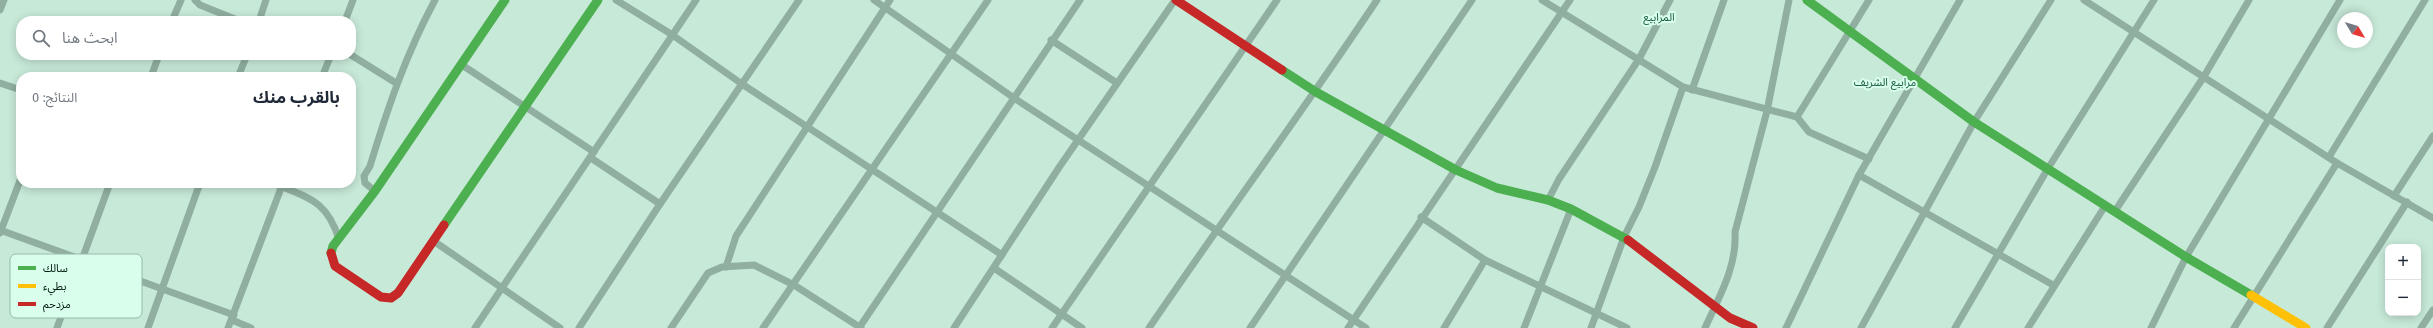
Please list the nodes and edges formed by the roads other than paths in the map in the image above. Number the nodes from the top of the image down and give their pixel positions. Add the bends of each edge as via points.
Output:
1 (4, 0) edge
2 (181, 0) edge
3 (195, 0) edge
4 (266, 0) edge
5 (353, 0) edge
6 (435, 0) edge
7 (505, 0) edge
8 (598, 0) edge
9 (616, 0) edge
10 (696, 0) edge
11 (799, 0) edge
12 (874, 0) edge
13 (890, 0) edge
14 (988, 0) edge
15 (1080, 0) edge
16 (1175, 0) edge
17 (1277, 0) edge
18 (1377, 0) edge
19 (1472, 0) edge
20 (1542, 0) edge
21 (1570, 0) edge
22 (1670, 0) edge
23 (1724, 0) edge
24 (1789, 0) edge
25 (1807, 0) edge
26 (1869, 0) edge
27 (1960, 0) edge
28 (2051, 0) edge
29 (2084, 0) edge
30 (2154, 0) edge
31 (2249, 0) edge
32 (2340, 0) edge
33 (2425, 0) edge
34 (886, 7) junction
35 (0, 10) edge
36 (1561, 14) junction
37 (174, 16) edge
38 (228, 16) edge
39 (261, 16) edge
40 (346, 16) edge
41 (2135, 31) junction
42 (1850, 32) junction
43 (671, 34) junction
44 (1051, 40) junction
45 (1244, 45) junction
46 (952, 55) junction
47 (356, 58) edge
48 (1639, 59) junction
49 (157, 60) edge
50 (245, 60) edge
51 (329, 60) edge
52 (462, 65) junction
53 (153, 72) edge
54 (240, 72) edge
55 (324, 72) edge
56 (1914, 78) junction
57 (2203, 78) junction
58 (0, 83) edge
59 (396, 83) junction
60 (1117, 83) junction
61 (742, 84) junction
62 (1683, 87) junction
63 (16, 88) edge
64 (1692, 90) junction
65 (1316, 92) junction
66 (1014, 98) junction
67 (526, 107) junction
68 (1767, 110) junction
69 (1797, 118) junction
70 (2268, 118) junction
71 (1974, 122) junction
72 (806, 126) junction
73 (1385, 130) junction
74 (2433, 136) edge
75 (1079, 140) junction
76 (592, 155) junction
77 (2329, 157) junction
78 (1869, 159) junction
79 (2337, 163) junction
80 (872, 169) junction
81 (1456, 170) junction
82 (2047, 170) junction
83 (1859, 175) junction
84 (1148, 187) junction
85 (17, 188) edge
86 (108, 188) edge
87 (198, 188) edge
88 (281, 188) edge
89 (288, 188) edge
90 (375, 191) junction
91 (2394, 196) junction
92 (1548, 200) junction
93 (2407, 202) junction
94 (660, 204) junction
95 (2105, 206) junction
96 (1571, 209) junction
97 (937, 211) junction
98 (2115, 211) junction
99 (1925, 212) junction
100 (1422, 218) junction
101 (2433, 218) edge
102 (0, 231) edge
103 (1215, 231) junction
104 (1624, 237) junction
105 (339, 238) junction
106 (435, 242) junction
107 (63, 254) edge
108 (82, 254) edge
109 (1997, 254) junction
110 (1002, 255) junction
111 (2186, 257) junction
112 (1485, 260) junction
113 (726, 267) junction
114 (994, 268) junction
115 (1286, 275) junction
116 (142, 281) edge
117 (794, 285) junction
118 (1540, 285) junction
119 (2053, 285) junction
120 (163, 288) junction
121 (501, 288) junction
122 (2252, 296) junction
123 (1715, 305) junction
124 (2433, 310) edge
125 (1597, 313) junction
126 (1061, 314) junction
127 (60, 318) edge
128 (233, 318) junction
129 (1354, 320) junction
130 (57, 328) edge
131 (148, 328) edge
132 (228, 328) edge
133 (250, 328) edge
134 (475, 328) edge
135 (560, 328) edge
136 (579, 328) edge
137 (671, 328) edge
138 (763, 328) edge
139 (860, 328) edge
140 (954, 328) edge
141 (1052, 328) edge
142 (1082, 328) edge
143 (1149, 328) edge
144 (1250, 328) edge
145 (1348, 328) edge
146 (1366, 328) edge
147 (1444, 328) edge
148 (1524, 328) edge
149 (1591, 328) edge
150 (1627, 328) edge
151 (1705, 328) edge
152 (1753, 328) edge
153 (1786, 328) edge
154 (1861, 328) edge
155 (1956, 328) edge
156 (2028, 328) edge
157 (2151, 328) edge
158 (2234, 328) edge
159 (2306, 328) edge
160 (2327, 328) edge
161 (2421, 328) edge

1 - 35 street
2 - 37 street
3 - 38 street via 200,5
4 - 39 street
5 - 40 street
6 - 59 street via 411,46
7 - 52 street
8 - 67 street
9 - 43 street
10 - 43 street
11 - 61 street
12 - 34 street
13 - 34 street
14 - 46 street
15 - 44 street
16 - 45 street
16 - 60 street
17 - 45 street
18 - 65 street
19 - 73 street
20 - 36 street
21 - 36 street
22 - 48 street
23 - 64 street
24 - 68 street
25 - 42 street
26 - 42 street
27 - 56 street
28 - 71 street
29 - 41 street
30 - 41 street
31 - 57 street
32 - 70 street
33 - 77 street
34 - 46 street
34 - 72 street
36 - 48 street
36 - 81 street via 1528,59
41 - 57 street
41 - 82 street
42 - 56 street
42 - 69 street
43 - 61 street
43 - 76 street
44 - 60 street
44 - 66 street
45 - 65 street
45 - 84 street
46 - 66 street
46 - 80 street
47 - 59 street
48 - 62 street
48 - 92 street via 1559,179
49 - 53 street
50 - 54 street
51 - 55 street
52 - 67 street
52 - 90 street
56 - 71 street
56 - 78 street
57 - 70 street
57 - 98 street
58 - 63 street
59 - 90 street via 364,179 366,185
60 - 75 street
61 - 72 street
61 - 94 street
62 - 64 street
62 - 104 street via 1639,207
64 - 68 street
65 - 73 street
65 - 103 street
66 - 75 street
66 - 97 street
67 - 76 street
67 - 106 street
68 - 69 street
68 - 123 street via 1735,232 1736,248 1732,267
69 - 78 street via 1809,132
70 - 77 street
70 - 111 street
71 - 82 street
71 - 99 street
72 - 80 street
72 - 113 street via 736,236
73 - 81 street
73 - 115 street
74 - 91 street
75 - 84 street
75 - 110 street
76 - 94 street
76 - 121 street
77 - 79 street
78 - 83 street
79 - 91 street
79 - 122 street
80 - 97 street
80 - 117 street
81 - 92 street via 1497,188
81 - 100 street
82 - 95 street
82 - 109 street
83 - 99 street
83 - 153 street
84 - 103 street
84 - 126 street
85 - 102 street
86 - 108 street
87 - 120 street
88 - 128 street
89 - 105 street via 322,206
90 - 105 street
91 - 93 street
92 - 96 street
93 - 101 street
93 - 160 street
94 - 136 street
95 - 98 street
95 - 119 street
96 - 104 street
96 - 118 street
97 - 110 street
97 - 139 street
98 - 111 street
99 - 109 street
99 - 154 street
100 - 112 street
100 - 129 street
102 - 107 street
103 - 115 street
103 - 143 street
104 - 123 street
104 - 125 street
105 - 106 street via 331,250 335,266 382,297 388,298 398,293
106 - 121 street
109 - 119 street
109 - 155 street
110 - 114 street
111 - 122 street
111 - 157 street
112 - 118 street
112 - 147 street
113 - 117 street via 754,265
113 - 137 street via 708,273
114 - 126 street
114 - 140 street
115 - 129 street
115 - 144 street
116 - 120 street
117 - 138 street
117 - 139 street
118 - 125 street
118 - 148 street
119 - 156 street
120 - 128 street
120 - 131 street
121 - 134 street
121 - 135 street
122 - 158 street
122 - 159 street
123 - 151 street
123 - 152 street via 1730,318
124 - 161 street
125 - 149 street
125 - 150 street
126 - 141 street
126 - 142 street
127 - 130 street
128 - 132 street
128 - 133 street
129 - 145 street
129 - 146 street

